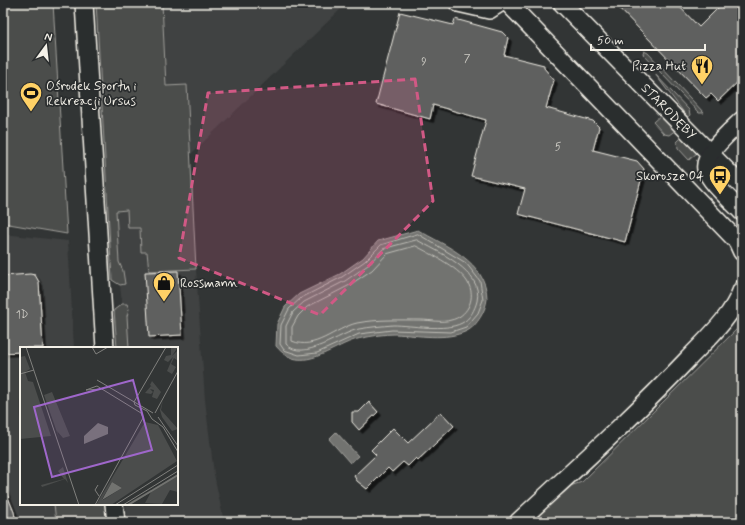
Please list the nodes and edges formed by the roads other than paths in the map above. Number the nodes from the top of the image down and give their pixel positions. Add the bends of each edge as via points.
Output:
1 (84, 3) edge
2 (458, 3) edge
3 (500, 3) edge
4 (508, 3) edge
5 (562, 3) edge
6 (742, 120) edge
7 (711, 153) junction
8 (742, 186) edge
9 (742, 212) edge
10 (742, 252) edge
11 (742, 289) edge
12 (105, 347) edge
13 (114, 505) edge
14 (116, 522) edge
15 (518, 522) edge

1 - 12 street
2 - 3 street via 489,10
4 - 10 street via 737,241
5 - 7 street, STARODĘBY
6 - 7 street
7 - 8 street, STARODĘBY
7 - 9 street via 705,162 708,174
11 - 15 street via 738,301 722,323 650,398
13 - 14 street

